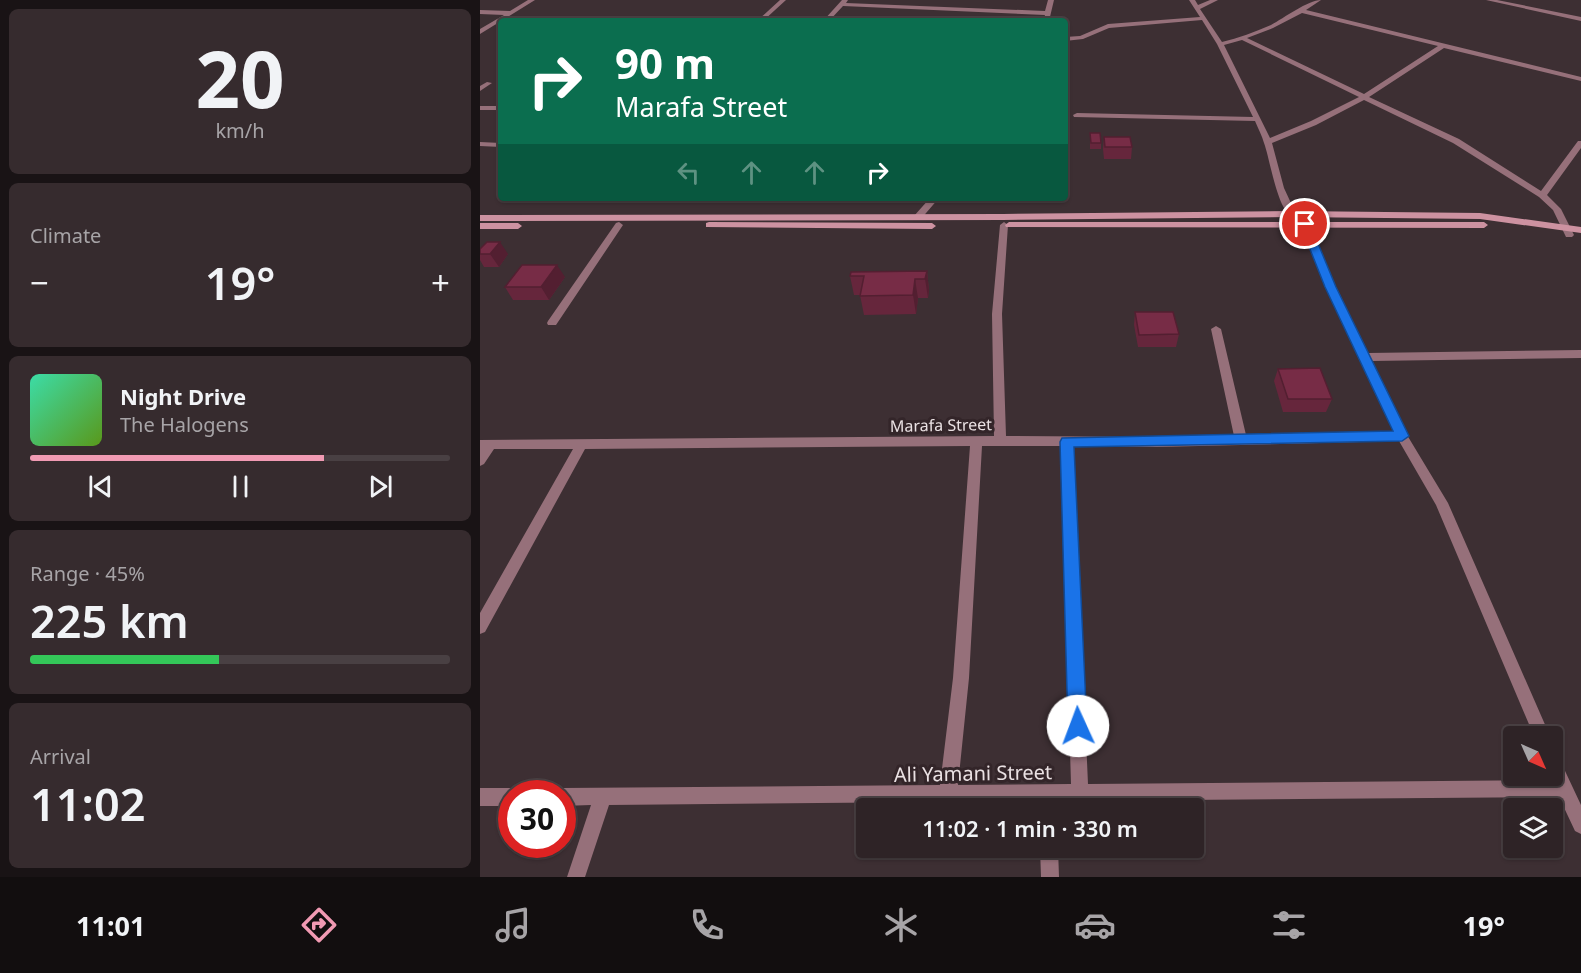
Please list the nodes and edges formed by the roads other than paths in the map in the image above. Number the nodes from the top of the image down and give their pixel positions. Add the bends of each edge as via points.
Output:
1 (532, 0) edge
2 (783, 0) edge
3 (1051, 0) edge
4 (1192, 0) edge
5 (1215, 0) edge
6 (1318, 0) edge
7 (1488, 0) edge
8 (1521, 0) edge
9 (843, 2) edge
10 (1514, 6) junction
11 (1197, 8) junction
12 (1301, 11) junction
13 (480, 12) edge
14 (512, 13) junction
15 (1048, 13) junction
16 (504, 18) edge
17 (763, 18) edge
18 (829, 18) edge
19 (1047, 18) edge
20 (1203, 18) junction
21 (1581, 20) edge
22 (498, 21) edge
23 (480, 32) edge
24 (1068, 39) edge
25 (1244, 39) junction
26 (1220, 44) junction
27 (1443, 45) junction
28 (1581, 79) edge
29 (489, 82) dead end
30 (480, 89) edge
31 (1365, 95) junction
32 (480, 108) edge
33 (498, 108) edge
34 (1077, 115) dead end
35 (1258, 118) junction
36 (1268, 142) junction
37 (1581, 143) edge
38 (480, 144) edge
39 (498, 145) edge
40 (1542, 195) junction
41 (932, 201) edge
42 (1292, 214) junction
43 (480, 218) edge
44 (917, 218) junction
45 (852, 222) junction
46 (1305, 224) junction
47 (619, 225) junction
48 (1004, 225) junction
49 (480, 226) edge
50 (1581, 230) edge
51 (1568, 231) junction
52 (1581, 237) edge
53 (552, 322) dead end
54 (1216, 329) dead end
55 (1581, 354) edge
56 (1365, 357) junction
57 (1402, 436) junction
58 (1241, 440) junction
59 (1000, 441) junction
60 (976, 442) junction
61 (1067, 442) junction
62 (582, 444) junction
63 (486, 445) edge
64 (480, 461) edge
65 (480, 627) edge
66 (1538, 726) edge
67 (1564, 788) joint
68 (1080, 792) junction
69 (948, 794) junction
70 (603, 796) junction
71 (480, 797) edge
72 (498, 797) edge
73 (576, 797) edge
74 (1006, 798) edge
75 (1059, 798) edge
76 (1581, 825) edge
77 (1049, 858) edge
78 (576, 877) edge
79 (1050, 877) edge

1 - 14 street
2 - 17 street
3 - 15 street
4 - 11 street
5 - 11 street
6 - 12 street
7 - 10 street
8 - 10 street
9 - 15 street
9 - 18 street
10 - 21 street
11 - 20 street
12 - 25 street
12 - 27 street
13 - 14 street
14 - 16 street
15 - 19 street
20 - 24 street via 1108,26 1081,38
20 - 26 street
22 - 23 street
25 - 26 street
25 - 31 street
26 - 35 street
27 - 28 street
27 - 31 street
29 - 30 street
31 - 36 street via 1292,134
31 - 40 street via 1456,141
32 - 33 street
34 - 35 street
35 - 36 street
36 - 42 street via 1280,188
37 - 40 street
38 - 39 street
40 - 51 street via 1557,209
41 - 44 street
42 - 44 main road
42 - 51 main road via 1480,216
43 - 45 main road
44 - 45 main road
45 - 47 main road
45 - 48 main road
46 - 48 main road
46 - 51 main road via 1484,225
46 - 56 street
47 - 49 main road
47 - 53 street
48 - 59 street via 997,314
50 - 51 main road
51 - 52 main road
54 - 58 street
55 - 56 street
56 - 57 street
57 - 58 street, Marafa Street
57 - 66 street via 1442,503
58 - 61 street, Marafa Street
59 - 60 street, Marafa Street
59 - 61 street, Marafa Street
60 - 62 street, Marafa Street
60 - 69 street via 962,678
61 - 68 street
62 - 63 street, Marafa Street
62 - 65 street
63 - 64 street
67 - 68 street, Ali Yamani Street
67 - 76 street
68 - 75 street, Ali Yamani Street
69 - 70 street, Ali Yamani Street
69 - 74 street, Ali Yamani Street
70 - 73 street, Ali Yamani Street
70 - 78 street
71 - 72 street
77 - 79 street

